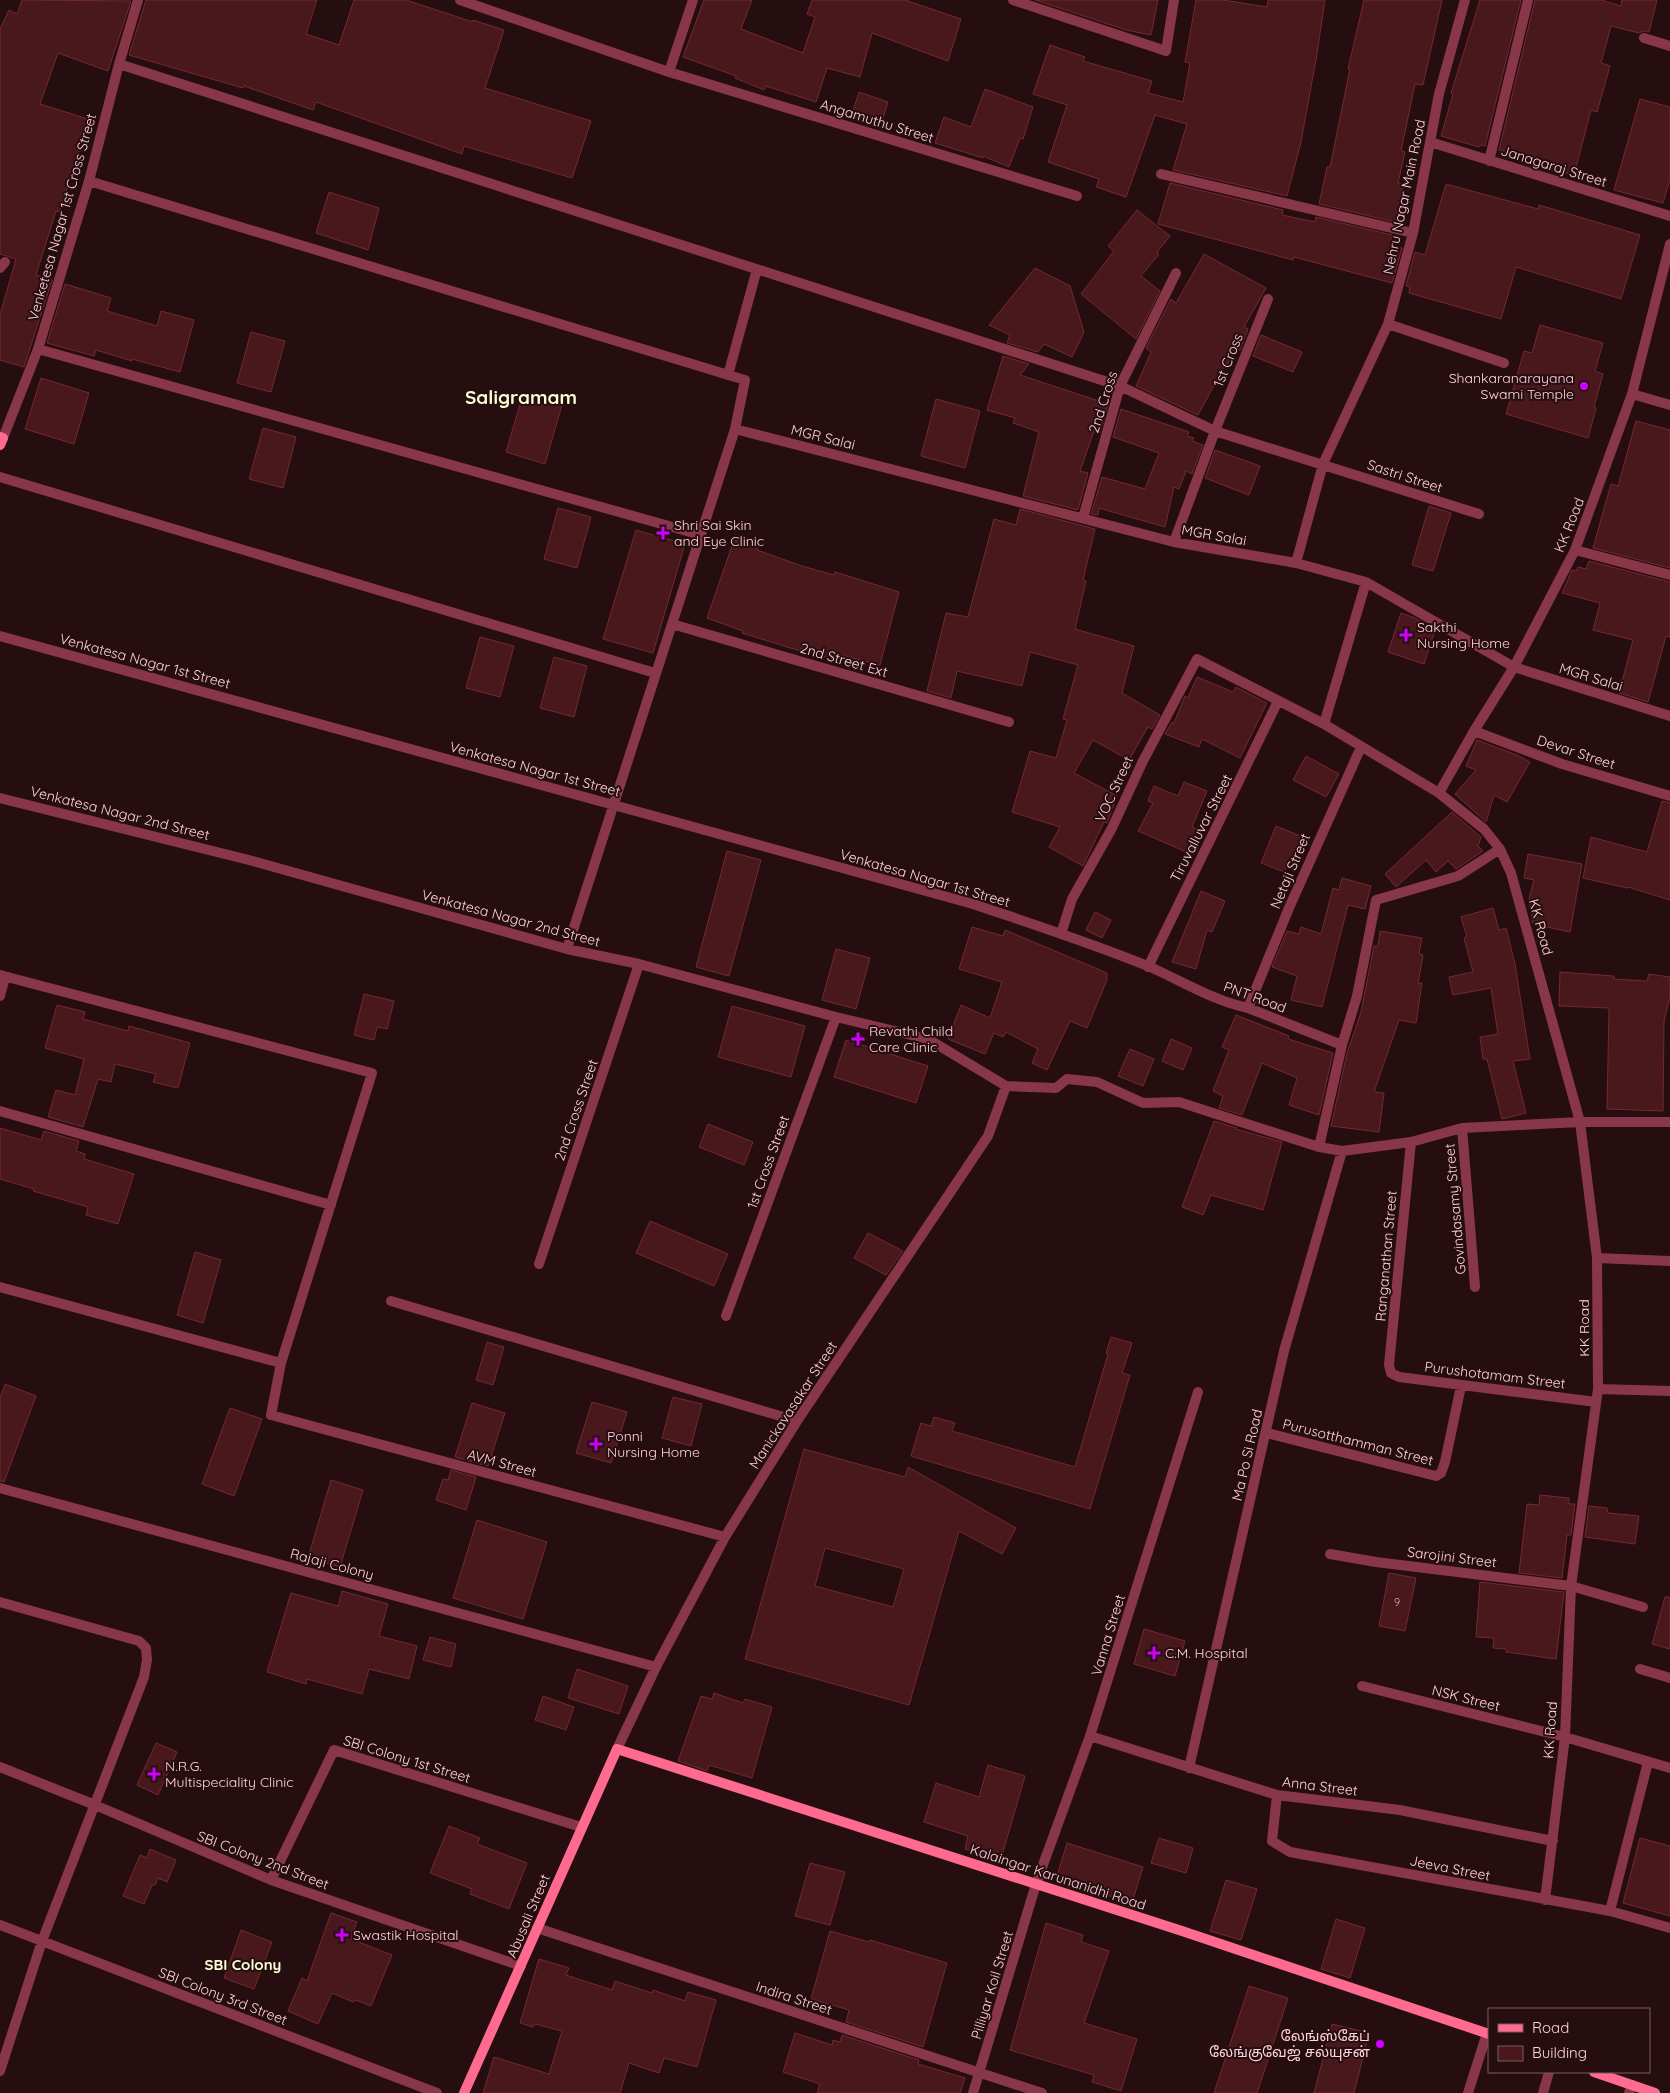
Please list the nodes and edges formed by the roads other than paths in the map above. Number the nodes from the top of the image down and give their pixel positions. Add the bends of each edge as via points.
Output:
1 (138, 0) edge
2 (460, 0) edge
3 (693, 0) edge
4 (1013, 0) edge
5 (1174, 0) edge
6 (1464, 0) edge
7 (1528, 0) edge
8 (1644, 38) dead end
9 (1670, 46) edge
10 (118, 64) junction
11 (670, 72) junction
12 (1430, 142) junction
13 (1489, 161) junction
14 (1161, 174) dead end
15 (89, 181) junction
16 (1076, 196) dead end
17 (1670, 216) edge
18 (1413, 233) junction
19 (1670, 244) edge
20 (758, 269) junction
21 (1176, 273) dead end
22 (1268, 299) dead end
23 (1388, 324) junction
24 (38, 349) junction
25 (1504, 363) dead end
26 (728, 375) junction
27 (1120, 386) junction
28 (1632, 394) junction
29 (1670, 406) edge
30 (735, 429) junction
31 (1215, 431) junction
32 (1, 440) edge
33 (1323, 464) junction
34 (0, 477) edge
35 (1479, 514) dead end
36 (1083, 518) junction
37 (701, 535) junction
38 (1174, 542) junction
39 (1575, 550) junction
40 (1296, 563) junction
41 (1670, 574) edge
42 (1366, 582) junction
43 (672, 624) junction
44 (0, 636) edge
45 (1197, 659) joint
46 (1514, 667) junction
47 (655, 673) junction
48 (1278, 701) junction
49 (1670, 716) edge
50 (1009, 722) dead end
51 (1324, 724) junction
52 (1474, 731) junction
53 (1361, 747) junction
54 (1439, 793) junction
55 (1670, 796) edge
56 (0, 798) edge
57 (613, 805) junction
58 (1500, 849) junction
59 (1062, 934) junction
60 (566, 949) junction
61 (639, 964) junction
62 (1148, 967) junction
63 (3, 976) edge
64 (0, 996) edge
65 (1248, 1008) junction
66 (836, 1017) junction
67 (1342, 1045) junction
68 (1006, 1086) junction
69 (0, 1111) edge
70 (1580, 1122) junction
71 (1670, 1122) edge
72 (1462, 1128) junction
73 (1411, 1142) junction
74 (1318, 1147) junction
75 (1342, 1151) junction
76 (331, 1205) junction
77 (1597, 1258) junction
78 (1670, 1261) edge
79 (538, 1264) dead end
80 (0, 1287) edge
81 (1475, 1287) dead end
82 (391, 1301) dead end
83 (726, 1316) dead end
84 (281, 1363) junction
85 (1391, 1373) joint
86 (1461, 1386) junction
87 (1598, 1389) junction
88 (1670, 1391) edge
89 (1198, 1392) dead end
90 (1596, 1402) junction
91 (797, 1421) junction
92 (1267, 1433) junction
93 (0, 1488) edge
94 (725, 1538) junction
95 (1330, 1554) dead end
96 (1571, 1586) junction
97 (0, 1602) edge
98 (1643, 1607) dead end
99 (656, 1667) junction
100 (1640, 1669) dead end
101 (1670, 1678) edge
102 (1362, 1686) dead end
103 (1090, 1736) junction
104 (1564, 1737) junction
105 (617, 1749) junction
106 (1648, 1762) junction
107 (0, 1767) edge
108 (1189, 1768) junction
109 (1670, 1768) edge
110 (1277, 1795) junction
111 (95, 1805) junction
112 (581, 1827) junction
113 (1553, 1841) junction
114 (270, 1880) junction
115 (1036, 1884) junction
116 (1545, 1900) junction
117 (1610, 1911) junction
118 (0, 1925) edge
119 (537, 1928) junction
120 (1670, 1928) edge
121 (42, 1941) junction
122 (521, 1966) junction
123 (1488, 2034) edge
124 (0, 2072) edge
125 (1549, 2073) edge
126 (1596, 2073) edge
127 (979, 2074) junction
128 (1631, 2089) edge
129 (437, 2093) edge
130 (464, 2093) edge
131 (973, 2093) edge
132 (1042, 2093) edge
133 (1468, 2093) edge
134 (1542, 2093) edge
135 (1655, 2093) edge

1 - 10 street, Venketesa Nagar 1st Cross Street
2 - 11 street, Angamuthu Street
3 - 11 street
4 - 5 street via 1166,51
6 - 12 street, Nehru Nagar Main Road
7 - 13 street
8 - 9 street
10 - 15 street, Venketesa Nagar 1st Cross Street
10 - 20 street, Sastri Street
11 - 16 street, Angamuthu Street
12 - 13 street, Janagaraj Street
12 - 18 street, Nehru Nagar Main Road
13 - 17 street, Janagaraj Street
14 - 18 street
15 - 24 street, Venketesa Nagar 1st Cross Street
15 - 26 street
18 - 23 street, Nehru Nagar Main Road
19 - 28 street, KK Road
20 - 26 street
20 - 27 street, Sastri Street
21 - 27 street, 2nd Cross
22 - 31 street, 1st Cross
23 - 25 street
23 - 33 street, Nehru Nagar Main Road
24 - 32 street, Venketesa Nagar 1st Cross Street
24 - 37 street
26 - 30 street via 745,380
27 - 31 street, Sastri Street
27 - 36 street, 2nd Cross
28 - 29 street
28 - 39 street, KK Road
30 - 36 street, MGR Salai
30 - 37 street
31 - 33 street, Sastri Street
31 - 38 street, 1st Cross
33 - 35 street, Sastri Street
33 - 40 street, Nehru Nagar Main Road
34 - 47 street
36 - 38 street, MGR Salai
37 - 43 street
38 - 40 street, MGR Salai
39 - 41 street
39 - 46 street, KK Road
40 - 42 street, MGR Salai
42 - 46 street, MGR Salai
42 - 51 street
43 - 47 street
43 - 50 street, 2nd Street Ext
44 - 57 street, Venkatesa Nagar 1st Street
45 - 48 street, KK Road
45 - 59 street, VOC Street via 1142,761 1112,828 1072,899
46 - 49 street, MGR Salai
46 - 52 street, KK Road
47 - 57 street
48 - 51 street, KK Road
48 - 62 street, Tiruvalluvar Street
51 - 53 street, KK Road
52 - 54 street, KK Road
52 - 55 street, Devar Street via 1562,764
53 - 54 street, KK Road
53 - 65 street, Netaji Street via 1299,883
54 - 58 street, KK Road via 1484,829
56 - 60 street, Venkatesa Nagar 2nd Street via 249,860
57 - 59 street, Venkatesa Nagar 1st Street via 973,904
57 - 60 street
58 - 67 street via 1458,876 1376,900 1357,996
58 - 70 street, KK Road via 1512,873
59 - 62 street, PNT Road
60 - 61 street, Venkatesa Nagar 2nd Street
61 - 66 street, Venkatesa Nagar 2nd Street
61 - 79 street, 2nd Cross Street
62 - 65 street, PNT Road via 1232,1005
63 - 64 street
63 - 76 street via 372,1073
65 - 67 street, PNT Road
66 - 68 street, Venkatesa Nagar 2nd Street via 928,1039
66 - 83 street, 1st Cross Street
67 - 74 street
68 - 74 street via 1056,1088 1067,1079 1097,1082 1143,1103 1179,1102
68 - 91 street, Manickavasakar Street via 988,1136
69 - 76 street
70 - 71 street
70 - 72 street
70 - 77 street, KK Road
72 - 73 street
72 - 81 street, Govindasamy Street
73 - 75 street
73 - 85 street, Ranganathan Street via 1389,1366
74 - 75 street
75 - 92 street, Ma Po Si Road via 1284,1351
76 - 84 street
77 - 78 street
77 - 87 street, KK Road
80 - 84 street
82 - 91 street
84 - 94 street, AVM Street via 271,1415
85 - 86 street, Purushotamam Street via 1399,1378
86 - 90 street, Purushotamam Street
86 - 92 street, Purusotthamman Street via 1445,1462 1441,1473 1436,1476
87 - 88 street
87 - 90 street, KK Road
89 - 103 street, Vanna Street
90 - 96 street, KK Road
91 - 94 street, Manickavasakar Street
92 - 108 street, Ma Po Si Road
93 - 99 street, Rajaji Colony
94 - 99 street, Manickavasakar Street
95 - 96 street, Sarojini Street
96 - 98 street, Sarojini Street
96 - 104 street, KK Road
97 - 111 street via 126,1636 146,1648 144,1676
99 - 105 street, Manickavasakar Street
100 - 101 street
102 - 104 street, NSK Street
103 - 108 street, Anna Street
103 - 115 street, Vanna Street
104 - 106 street, NSK Street
104 - 113 street, KK Road
105 - 112 street, Abusali Street
105 - 115 street, Kalaingar Karunanidhi Road
106 - 109 street, NSK Street
106 - 117 street
107 - 111 street, SBI Colony 2nd Street
108 - 110 street, Anna Street
110 - 113 street, Anna Street via 1400,1810
110 - 116 street, Jeeva Street via 1272,1842 1290,1852
111 - 114 street, SBI Colony 2nd Street
111 - 121 street
112 - 114 street, SBI Colony 1st Street via 334,1750
112 - 119 street, Abusali Street
113 - 116 street, KK Road
114 - 122 street, SBI Colony 2nd Street
115 - 123 street, Kalaingar Karunanidhi Road
115 - 127 street, Pilliyar Koil Street
116 - 117 street, Jeeva Street
117 - 120 street, Jeeva Street
118 - 121 street, SBI Colony 3rd Street
119 - 122 street, Abusali Street
119 - 127 street, Indira Street
121 - 124 street
121 - 129 street, SBI Colony 3rd Street
122 - 130 street, Abusali Street
123 - 133 street
125 - 134 street
126 - 128 street
127 - 131 street, Pilliyar Koil Street
127 - 132 street, Indira Street
128 - 135 street

